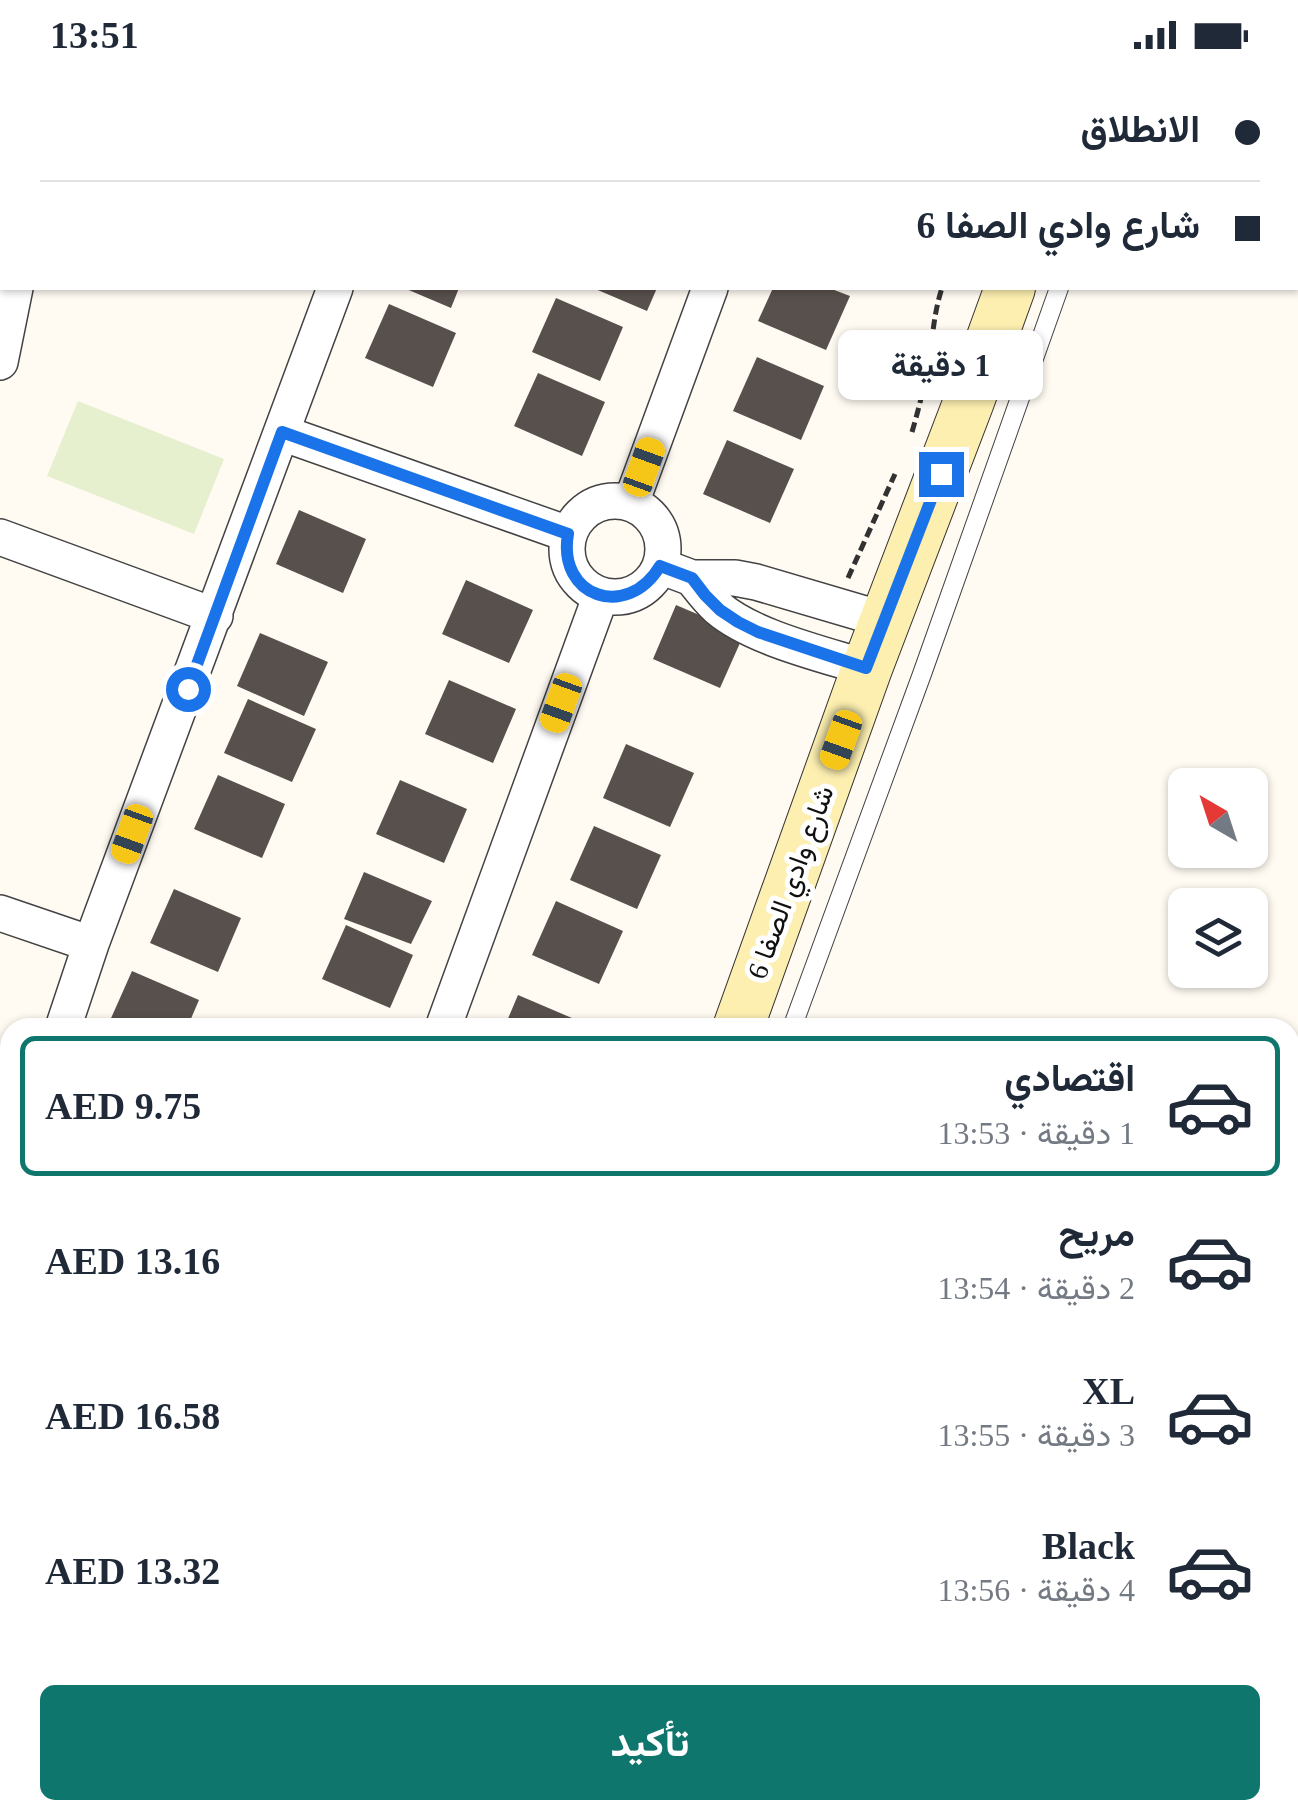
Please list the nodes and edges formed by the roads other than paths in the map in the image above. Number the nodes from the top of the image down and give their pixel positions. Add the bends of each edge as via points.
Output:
1 (16, 290) edge
2 (335, 290) edge
3 (709, 290) edge
4 (1009, 290) edge
5 (1059, 290) edge
6 (0, 362) edge
7 (282, 432) junction
8 (631, 503) junction
9 (568, 534) junction
10 (0, 537) edge
11 (676, 572) junction
12 (601, 595) junction
13 (824, 601) junction
14 (215, 616) junction
15 (884, 620) junction
16 (808, 649) junction
17 (866, 668) junction
18 (0, 912) edge
19 (92, 944) junction
20 (66, 1018) edge
21 (447, 1018) edge
22 (742, 1018) edge
23 (796, 1018) edge

1 - 6 street
2 - 7 street
3 - 8 street
4 - 15 main road, شارع وادي الصفا 6
5 - 23 lane
7 - 9 street
7 - 14 street
8 - 9 street via 593,506
8 - 11 street via 655,521
9 - 12 street via 572,571
10 - 14 street
11 - 12 street via 629,595
11 - 13 street via 735,578
11 - 16 street via 738,622
12 - 21 street
13 - 15 street
13 - 16 street
14 - 19 street
15 - 17 main road, شارع وادي الصفا 6
16 - 17 street
17 - 22 main road, شارع وادي الصفا 6
18 - 19 street
19 - 20 street

